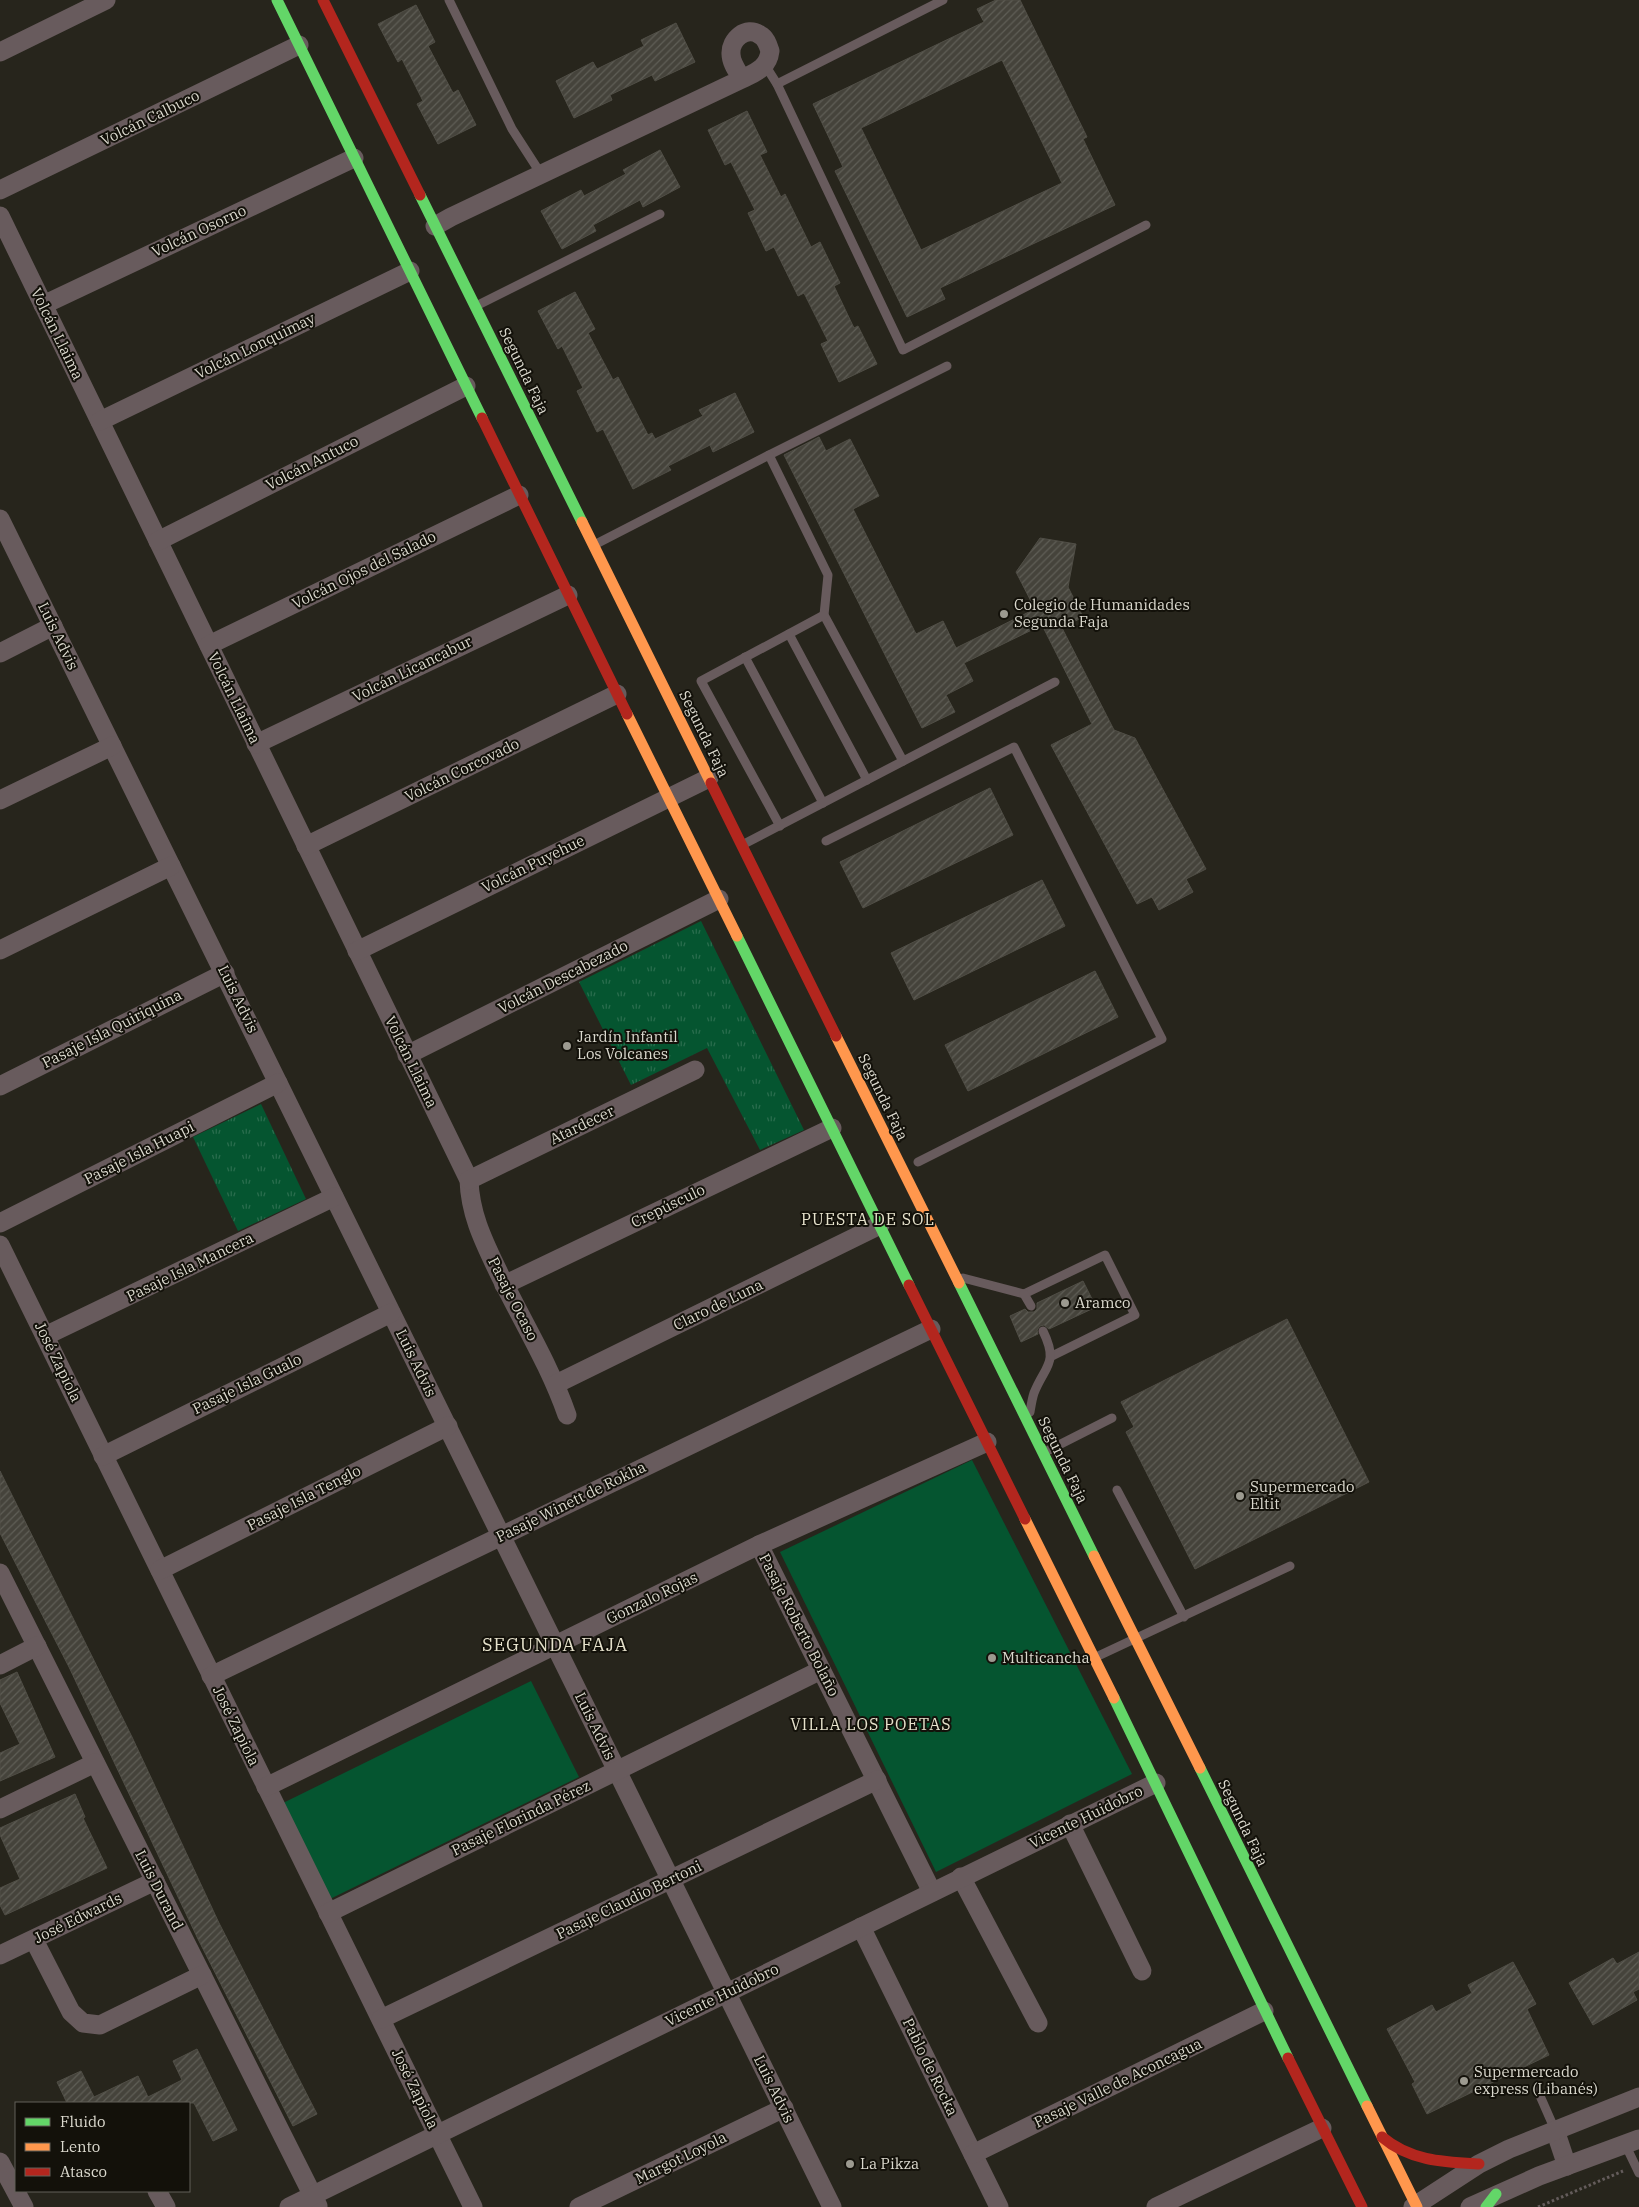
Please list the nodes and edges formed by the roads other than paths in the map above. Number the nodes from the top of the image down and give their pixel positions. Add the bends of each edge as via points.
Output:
1 (106, 0) edge
2 (277, 0) edge
3 (323, 0) edge
4 (449, 0) edge
5 (943, 0) edge
6 (299, 45) junction
7 (0, 52) edge
8 (765, 65) junction
9 (742, 79) junction
10 (777, 84) junction
11 (354, 158) junction
12 (541, 174) junction
13 (0, 190) edge
14 (660, 214) dead end
15 (0, 216) edge
16 (1146, 225) dead end
17 (435, 226) junction
18 (410, 271) junction
19 (43, 305) junction
20 (475, 307) junction
21 (947, 366) dead end
22 (466, 386) junction
23 (100, 421) junction
24 (769, 456) junction
25 (519, 495) junction
26 (0, 519) edge
27 (158, 541) junction
28 (593, 546) junction
29 (568, 595) junction
30 (824, 615) junction
31 (53, 626) junction
32 (789, 634) junction
33 (209, 645) junction
34 (0, 653) edge
35 (745, 657) junction
36 (1055, 682) dead end
37 (617, 694) junction
38 (256, 744) junction
39 (112, 746) junction
40 (902, 761) junction
41 (709, 778) junction
42 (868, 780) junction
43 (668, 797) junction
44 (0, 800) edge
45 (823, 803) junction
46 (780, 826) junction
47 (826, 841) dead end
48 (306, 846) junction
49 (742, 846) junction
50 (171, 866) junction
51 (719, 899) junction
52 (0, 950) edge
53 (357, 951) junction
54 (225, 972) junction
55 (407, 1055) junction
56 (695, 1070) dead end
57 (278, 1083) junction
58 (0, 1086) edge
59 (832, 1128) junction
60 (918, 1162) dead end
61 (469, 1180) junction
62 (334, 1197) junction
63 (0, 1223) edge
64 (880, 1226) junction
65 (0, 1245) edge
66 (954, 1275) junction
67 (504, 1285) junction
68 (1024, 1294) junction
69 (1031, 1306) dead end
70 (391, 1313) junction
71 (931, 1329) junction
72 (1043, 1331) dead end
73 (45, 1336) junction
74 (1052, 1356) junction
75 (556, 1384) junction
76 (567, 1415) dead end
77 (1112, 1418) dead end
78 (1028, 1422) junction
79 (448, 1426) junction
80 (987, 1442) junction
81 (1043, 1453) junction
82 (103, 1456) junction
83 (1117, 1490) dead end
84 (501, 1536) junction
85 (759, 1545) junction
86 (1290, 1566) dead end
87 (160, 1570) junction
88 (0, 1573) edge
89 (1184, 1617) junction
90 (1135, 1640) junction
91 (555, 1645) junction
92 (37, 1646) junction
93 (1094, 1658) junction
94 (0, 1666) edge
95 (821, 1670) junction
96 (211, 1676) junction
97 (95, 1763) junction
98 (618, 1771) junction
99 (878, 1780) junction
100 (1156, 1783) junction
101 (266, 1787) junction
102 (0, 1809) edge
103 (1070, 1824) junction
104 (961, 1877) junction
105 (671, 1880) junction
106 (155, 1881) junction
107 (932, 1892) junction
108 (328, 1913) junction
109 (860, 1927) junction
110 (34, 1940) junction
111 (0, 1955) edge
112 (1142, 1971) dead end
113 (202, 1974) junction
114 (727, 1992) junction
115 (1264, 2011) junction
116 (380, 2019) junction
117 (1038, 2024) dead end
118 (1537, 2089) dead end
119 (1639, 2097) edge
120 (784, 2108) junction
121 (1322, 2128) junction
122 (1555, 2130) junction
123 (437, 2134) junction
124 (1380, 2134) junction
125 (1632, 2142) edge
126 (973, 2154) junction
127 (0, 2162) edge
128 (1480, 2164) junction
129 (1567, 2166) junction
130 (1637, 2169) edge
131 (10, 2191) edge
132 (158, 2192) edge
133 (1491, 2200) edge
134 (316, 2201) edge
135 (1416, 2206) edge
136 (24, 2207) edge
137 (166, 2207) edge
138 (290, 2207) edge
139 (473, 2207) edge
140 (579, 2207) edge
141 (832, 2207) edge
142 (1000, 2207) edge
143 (1156, 2207) edge
144 (1362, 2207) edge
145 (1470, 2207) edge

1 - 7 street
2 - 6 main road
3 - 17 main road, Segunda Faja
4 - 12 lane via 512,129
5 - 10 lane
6 - 11 main road
6 - 13 street, Volcán Calbuco
8 - 9 street
8 - 9 street via 770,51 766,41 760,34 743,34 735,39 731,54
8 - 10 lane
9 - 12 street
10 - 16 lane via 903,350
11 - 18 main road
11 - 19 street, Volcán Osorno
12 - 17 street
14 - 20 lane
15 - 19 street, Volcán Llaima
17 - 20 main road, Segunda Faja
18 - 22 main road
18 - 23 street, Volcán Lonquimay
19 - 23 street, Volcán Llaima
20 - 28 main road, Segunda Faja
21 - 24 lane
22 - 25 main road
22 - 27 street, Volcán Antuco
23 - 27 street, Volcán Llaima
24 - 28 lane
24 - 30 lane via 828,575
25 - 29 main road
25 - 33 street, Volcán Ojos del Salado
26 - 31 street, Luis Advis
27 - 33 street, Volcán Llaima
28 - 41 main road, Segunda Faja
29 - 37 main road
29 - 38 street, Volcán Licancabur
30 - 32 lane
30 - 40 lane
31 - 34 street
31 - 39 street, Luis Advis
32 - 35 lane
32 - 42 lane
33 - 38 street, Volcán Llaima
35 - 45 lane
35 - 46 lane via 702,681
36 - 40 lane
37 - 43 main road
37 - 48 street, Volcán Corcovado
38 - 48 street, Volcán Llaima
39 - 44 street
39 - 50 street, Luis Advis
40 - 42 lane
41 - 43 street, Volcán Puyehue
41 - 49 main road, Segunda Faja
42 - 45 lane
43 - 51 main road
43 - 53 street, Volcán Puyehue
45 - 46 lane
46 - 49 lane
47 - 60 lane via 1014,747 1162,1039
48 - 53 street, Volcán Llaima
49 - 66 main road, Segunda Faja
50 - 52 street
50 - 54 street, Luis Advis
51 - 55 street, Volcán Descabezado
51 - 59 main road
53 - 55 street, Volcán Llaima
54 - 57 street, Luis Advis
54 - 58 street, Pasaje Isla Quiriquina
55 - 61 street, Volcán Llaima
56 - 61 street, Atardecer
57 - 62 street, Luis Advis
57 - 63 street, Pasaje Isla Huapi
59 - 64 main road
59 - 67 street, Crepúsculo
61 - 67 street, Pasaje Ocaso via 478,1230
62 - 70 street, Luis Advis
62 - 73 street, Pasaje Isla Mancera
64 - 71 main road
64 - 75 street, Claro de Luna
65 - 73 street, José Zapiola
66 - 68 lane
66 - 78 main road, Segunda Faja
67 - 75 street, Pasaje Ocaso
68 - 69 lane
68 - 74 lane via 1105,1256 1135,1315
70 - 79 street, Luis Advis
70 - 82 street, Pasaje Isla Gualo
71 - 80 main road
71 - 84 street, Pasaje Winett de Rokha
72 - 74 lane
73 - 82 street, José Zapiola
74 - 78 lane via 1034,1393
75 - 76 street, Pasaje Ocaso
77 - 81 lane
78 - 81 main road, Segunda Faja
79 - 84 street, Luis Advis
79 - 87 street, Pasaje Isla Tenglo
80 - 85 street, Gonzalo Rojas
80 - 93 main road
81 - 90 main road, Segunda Faja
82 - 87 street, José Zapiola
83 - 89 lane
84 - 91 street, Luis Advis
84 - 96 street, Pasaje Winett de Rokha
85 - 91 street, Gonzalo Rojas
85 - 95 street, Pasaje Roberto Bolaño
86 - 89 lane
87 - 96 street, José Zapiola
88 - 92 street, Luis Durand
89 - 90 lane
90 - 93 lane
90 - 124 main road, Segunda Faja
91 - 98 street, Luis Advis
91 - 101 street, Gonzalo Rojas
92 - 94 street
92 - 97 street, Luis Durand
93 - 100 main road
95 - 98 street, Pasaje Florinda Pérez
95 - 99 street, Pasaje Roberto Bolaño
96 - 101 street, José Zapiola
97 - 102 street
97 - 106 street, Luis Durand
98 - 105 street, Luis Advis
98 - 108 street, Pasaje Florinda Pérez
99 - 105 street, Pasaje Claudio Bertoni
99 - 107 street, Pasaje Roberto Bolaño
100 - 103 street, Vicente Huidobro
100 - 115 main road
101 - 108 street, José Zapiola
103 - 104 street, Vicente Huidobro
103 - 112 street
104 - 107 street, Vicente Huidobro
104 - 117 street
105 - 114 street, Luis Advis
105 - 116 street, Pasaje Claudio Bertoni
106 - 110 street, José Edwards
106 - 113 street, Luis Durand
107 - 109 street, Vicente Huidobro
108 - 116 street, José Zapiola
109 - 114 street, Vicente Huidobro
109 - 126 street, Pablo de Rocka
110 - 111 street, José Edwards
110 - 113 street via 71,2012 83,2023 100,2025
113 - 134 street, Luis Durand
114 - 120 street, Luis Advis
114 - 123 street, Vicente Huidobro
115 - 121 main road
115 - 126 street, Pasaje Valle de Aconcagua
116 - 123 street, José Zapiola
118 - 122 lane
119 - 122 street
120 - 140 street, Margot Loyola
120 - 141 street, Luis Advis
121 - 143 street
121 - 144 main road
122 - 128 street
122 - 129 street
123 - 134 street, Vicente Huidobro
123 - 139 street, José Zapiola
124 - 128 main road via 1402,2152 1423,2158
124 - 135 main road, Segunda Faja
125 - 129 street
125 - 130 lane
126 - 142 street, Pablo de Rocka
127 - 131 street
128 - 135 street
129 - 133 street
131 - 136 street
132 - 137 street
133 - 145 street
134 - 138 street, Vicente Huidobro

